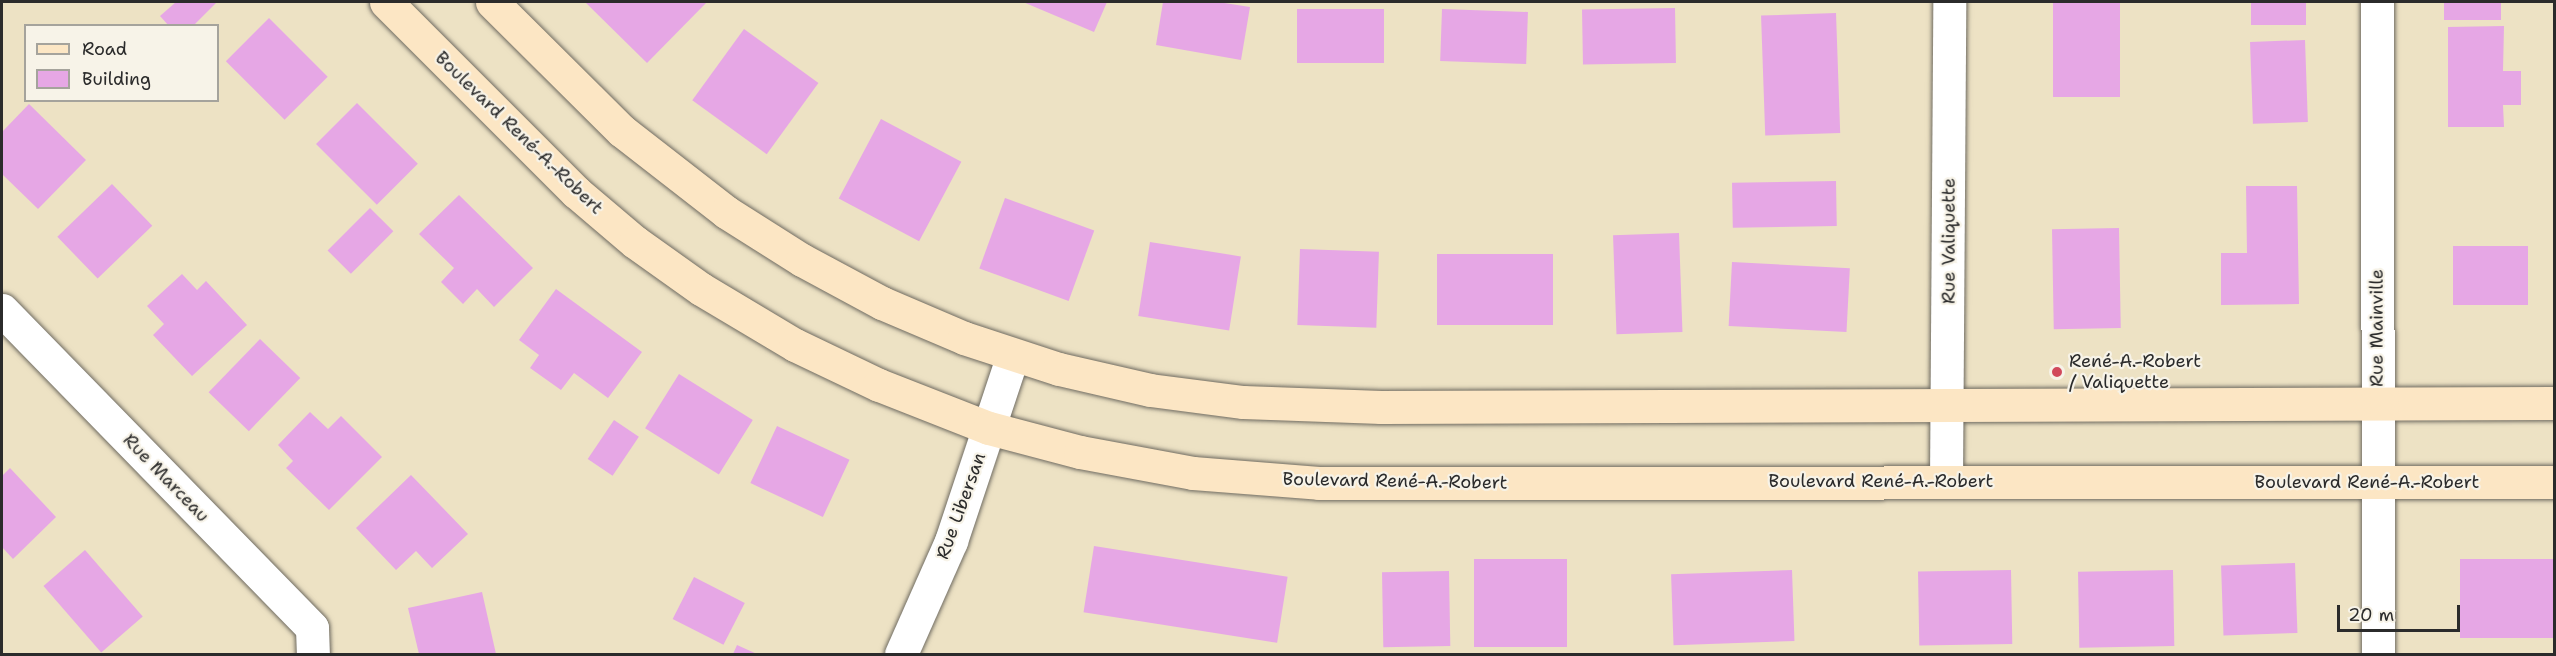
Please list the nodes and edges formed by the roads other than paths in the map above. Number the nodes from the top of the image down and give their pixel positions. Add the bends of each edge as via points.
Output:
1 (386, 2) edge
2 (492, 2) edge
3 (1949, 2) edge
4 (2377, 2) edge
5 (2, 310) edge
6 (1013, 355) junction
7 (2554, 403) edge
8 (2377, 404) junction
9 (1947, 405) junction
10 (988, 428) junction
11 (1946, 480) junction
12 (2375, 482) junction
13 (2554, 482) edge
14 (313, 654) edge
15 (901, 654) edge
16 (2378, 654) edge

1 - 10 street, Boulevard René-A.-Robert via 547,165 669,267 795,345 879,386
2 - 6 street via 622,131 726,212 836,280 940,328
3 - 9 street, Rue Valiquette
4 - 8 street, Rue Mainville
5 - 14 street, Rue Marceau via 312,628
6 - 9 street via 1150,390 1277,404
6 - 10 street, Rue Libersan
7 - 8 street
8 - 9 street
8 - 12 street, Rue Mainville
9 - 11 street, Rue Valiquette
10 - 11 street, Boulevard René-A.-Robert via 1148,465 1278,481
10 - 15 street, Rue Libersan via 951,541
11 - 12 street, Boulevard René-A.-Robert
12 - 13 street, Boulevard René-A.-Robert
12 - 16 street, Rue Mainville

